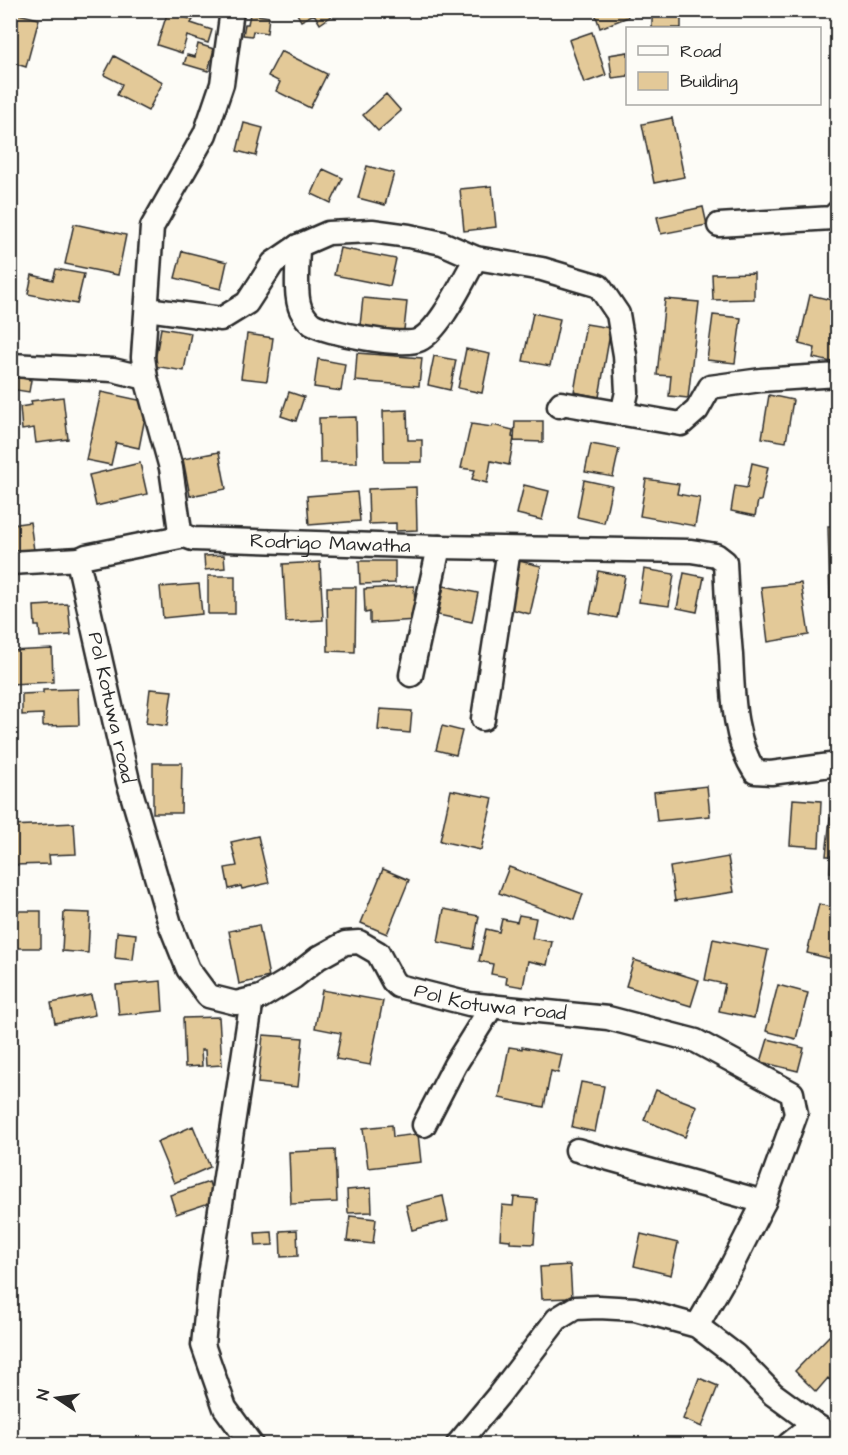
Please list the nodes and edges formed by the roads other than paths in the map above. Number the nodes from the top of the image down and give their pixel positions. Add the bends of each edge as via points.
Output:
1 (232, 10) edge
2 (837, 212) edge
3 (719, 225) dead end
4 (298, 246) junction
5 (476, 258) junction
6 (147, 309) junction
7 (10, 365) edge
8 (837, 375) edge
9 (146, 378) junction
10 (559, 406) dead end
11 (622, 414) junction
12 (185, 536) junction
13 (439, 548) junction
14 (509, 549) junction
15 (80, 559) junction
16 (10, 562) edge
17 (411, 675) dead end
18 (483, 719) dead end
19 (837, 764) edge
20 (252, 999) junction
21 (492, 1006) junction
22 (424, 1125) dead end
23 (577, 1150) dead end
24 (764, 1202) junction
25 (697, 1326) junction
26 (814, 1424) junction
27 (837, 1439) edge
28 (251, 1444) edge
29 (458, 1444) edge
30 (789, 1444) edge

1 - 6 street via 222,84 205,134 152,227
2 - 3 street via 832,218
4 - 5 street via 328,233 372,231 442,243
4 - 5 street via 300,309 310,323 401,344 418,340 435,327
4 - 6 street via 273,263 247,303 221,319
5 - 11 street via 542,269 599,286 618,314 624,345 627,392
6 - 9 street via 143,357
7 - 9 street via 112,370
8 - 11 street via 710,387 697,410 681,424
9 - 12 street via 171,468 180,531
10 - 11 street via 561,403
12 - 13 street, Rodrigo Mawatha
12 - 15 street
13 - 14 street, Rodrigo Mawatha
13 - 17 street
14 - 18 street
14 - 19 street, Rodrigo Mawatha via 691,551 716,555 725,562 734,695 750,764 755,772 771,773
15 - 16 street
15 - 20 street, Pol Kotuwa road via 128,781 170,924 188,969 208,996 236,1003
20 - 21 street, Pol Kotuwa road via 345,943 359,942 378,953 398,986
20 - 28 street via 203,1345 225,1408
21 - 22 street
21 - 24 street, Pol Kotuwa road via 608,1018 696,1041 792,1093 796,1114
23 - 24 street
24 - 25 street, Pol Kotuwa road
25 - 26 street via 735,1355 773,1394
25 - 29 street via 635,1309 574,1308 557,1319
26 - 27 street
26 - 30 street

